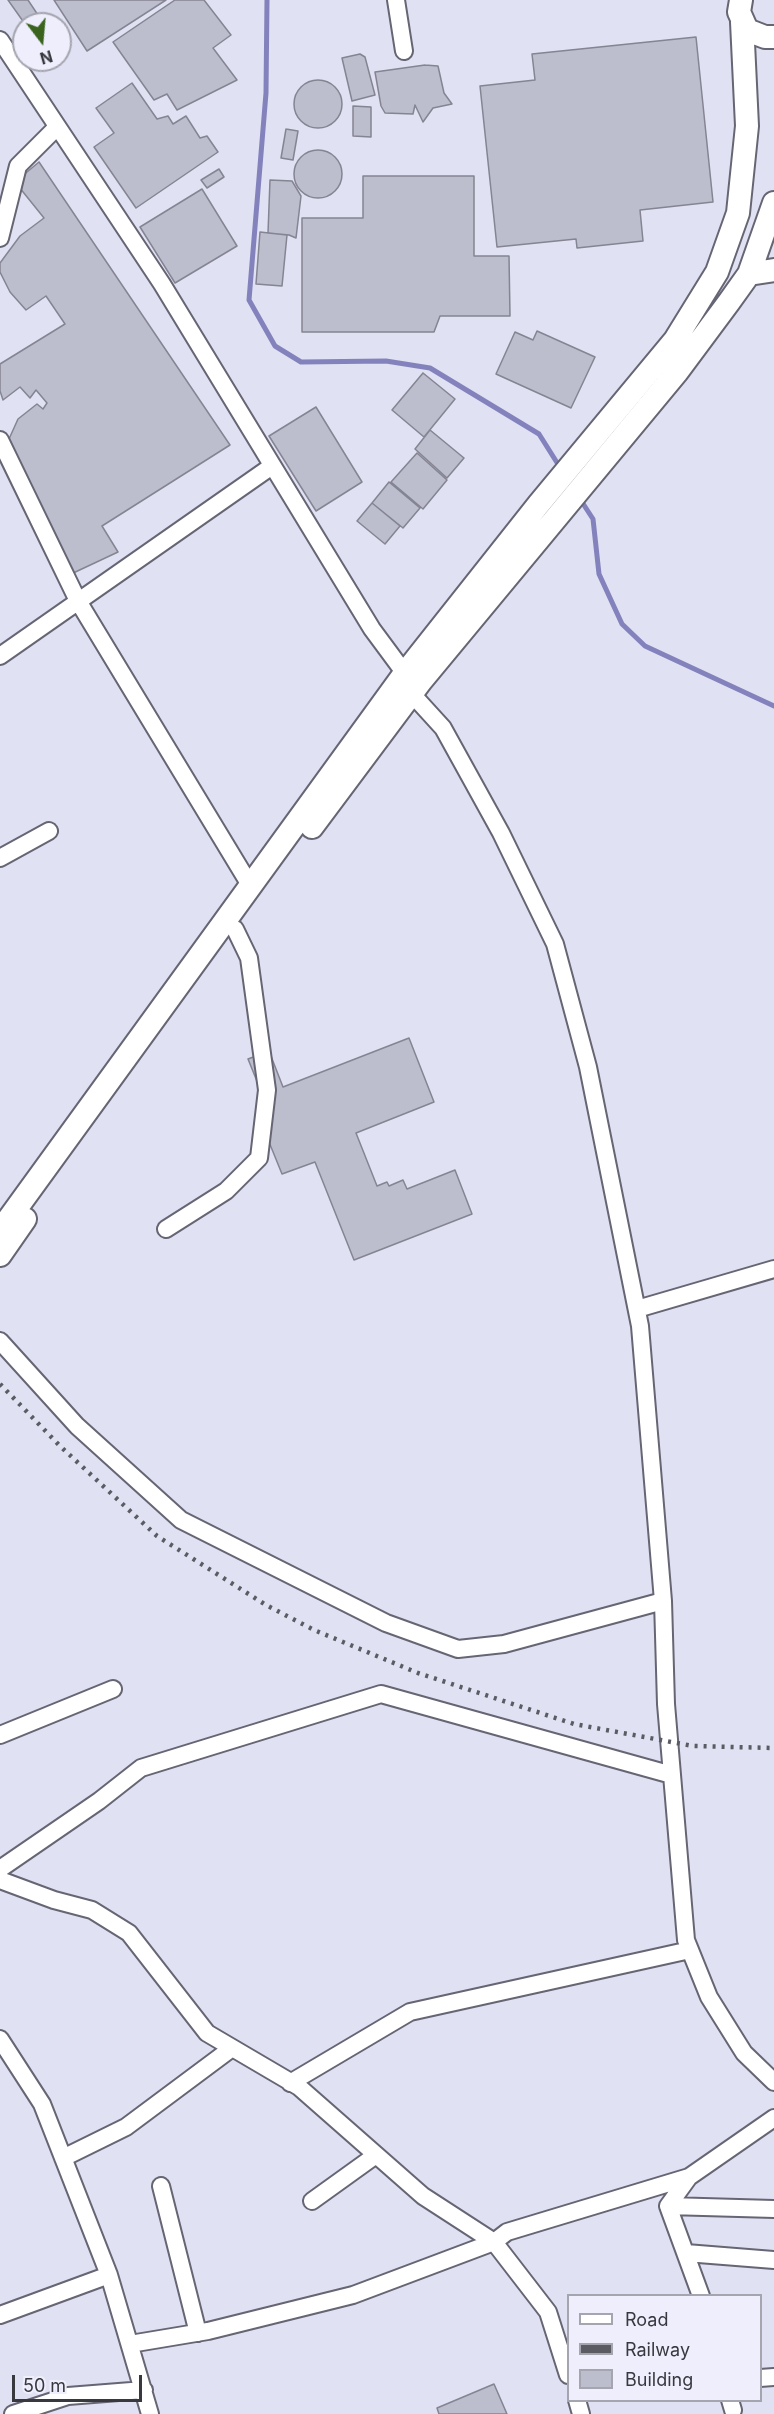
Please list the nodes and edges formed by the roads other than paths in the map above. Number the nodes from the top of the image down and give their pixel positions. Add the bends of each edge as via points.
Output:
1 (396, 0) edge
2 (740, 6) edge
3 (774, 37) edge
4 (0, 40) edge
5 (404, 51) dead end
6 (57, 127) junction
7 (774, 202) edge
8 (0, 238) edge
9 (774, 270) edge
10 (749, 274) junction
11 (0, 440) edge
12 (272, 466) junction
13 (546, 512) junction
14 (78, 601) junction
15 (0, 656) edge
16 (408, 683) junction
17 (49, 831) dead end
18 (0, 858) edge
19 (250, 885) junction
20 (235, 929) junction
21 (166, 1229) dead end
22 (0, 1231) edge
23 (0, 1255) edge
24 (774, 1269) edge
25 (637, 1309) junction
26 (0, 1341) edge
27 (663, 1601) junction
28 (113, 1689) dead end
29 (0, 1735) edge
30 (672, 1775) junction
31 (0, 1869) edge
32 (0, 1880) edge
33 (690, 1950) junction
34 (0, 2039) edge
35 (232, 2048) junction
36 (774, 2082) edge
37 (290, 2083) junction
38 (774, 2118) edge
39 (376, 2155) junction
40 (63, 2158) junction
41 (689, 2177) junction
42 (161, 2186) dead end
43 (312, 2201) dead end
44 (668, 2206) junction
45 (774, 2210) edge
46 (494, 2242) junction
47 (686, 2253) junction
48 (774, 2260) edge
49 (110, 2275) junction
50 (701, 2294) edge
51 (0, 2315) edge
52 (198, 2333) junction
53 (130, 2344) junction
54 (567, 2372) edge
55 (144, 2390) junction
56 (13, 2414) edge
57 (150, 2414) edge

1 - 5 street
2 - 3 main road via 755,35
2 - 13 main road via 747,126 738,213 717,272 675,340 596,434
4 - 6 street
6 - 8 street via 18,165
6 - 12 street via 162,284
7 - 10 main road
9 - 10 main road
10 - 13 main road via 677,372 615,447
11 - 14 street
12 - 14 street
12 - 16 street
13 - 16 main road
14 - 15 street
14 - 19 street
16 - 19 main road
16 - 20 main road
16 - 25 street via 443,728 501,833 555,944 590,1078
17 - 18 street
19 - 22 main road
20 - 21 street via 249,958 267,1090 259,1158 226,1191
20 - 23 main road via 132,1065
24 - 25 street
25 - 27 street
26 - 27 street via 76,1426 181,1520 386,1623 458,1649 504,1644
27 - 30 street
28 - 29 street
30 - 31 street via 381,1694 141,1768
30 - 33 street
32 - 35 street via 92,1910 129,1933 207,2033
33 - 36 street via 709,1997 744,2053
33 - 37 street via 410,2012
34 - 40 street via 42,2104
35 - 37 street
35 - 40 street via 126,2127
37 - 39 street
38 - 41 street
39 - 43 street
39 - 46 street via 423,2196
40 - 49 street
41 - 44 street
41 - 46 street via 507,2232
42 - 52 street
44 - 45 street
44 - 47 street
46 - 52 street via 353,2295
46 - 54 street via 548,2312
47 - 48 street
47 - 50 street
49 - 51 street
49 - 53 street
52 - 53 street
53 - 55 street
55 - 56 street via 68,2396
55 - 57 street

